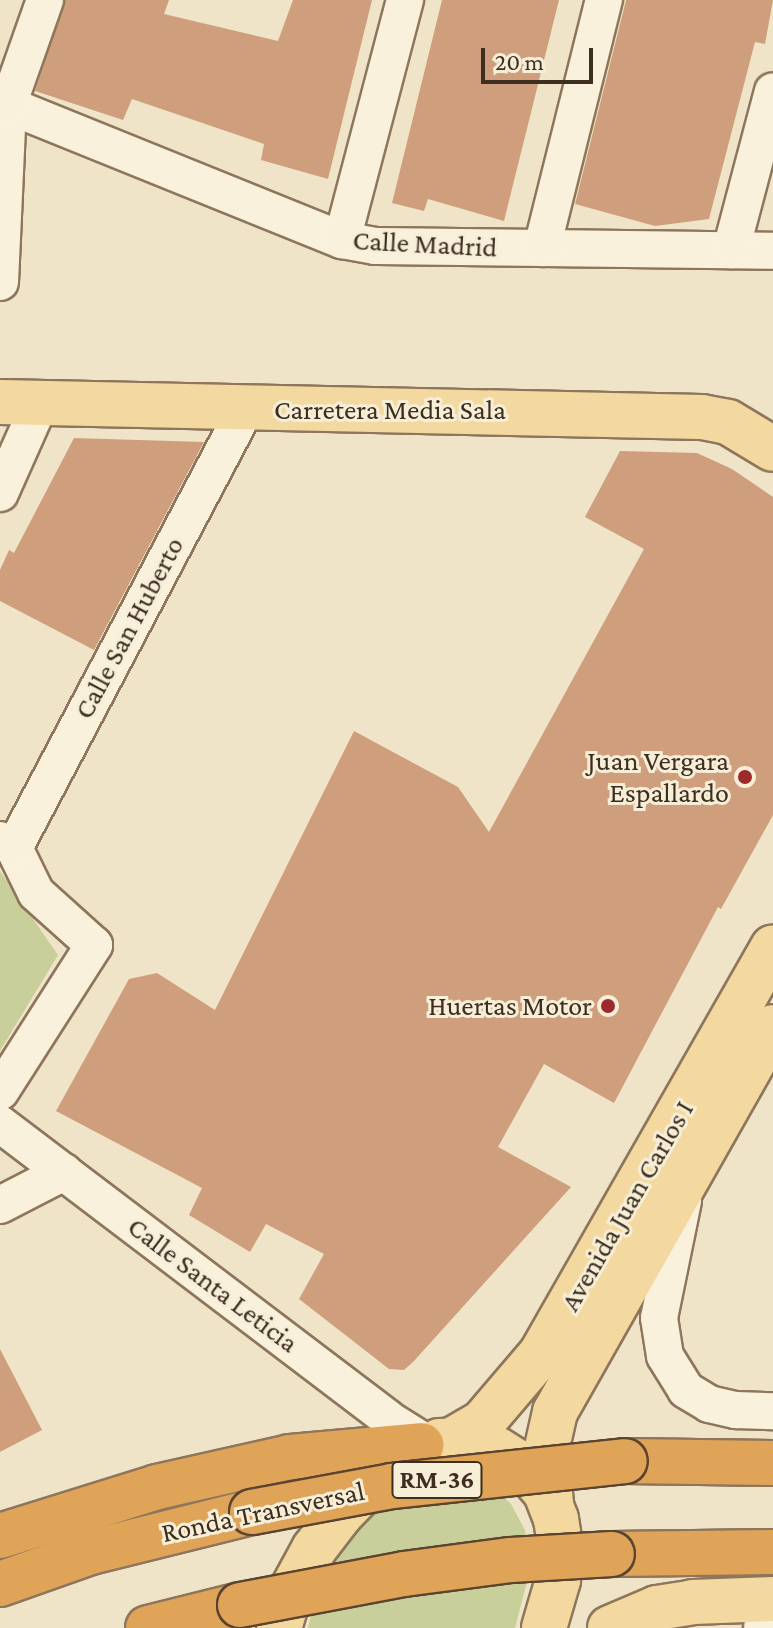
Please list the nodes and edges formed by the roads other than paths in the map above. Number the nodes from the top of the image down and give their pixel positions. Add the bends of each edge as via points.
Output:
1 (45, 0) edge
2 (405, 0) edge
3 (604, 0) edge
4 (773, 91) edge
5 (4, 104) edge
6 (342, 240) junction
7 (542, 248) junction
8 (731, 250) junction
9 (773, 251) edge
10 (0, 282) edge
11 (20, 402) edge
12 (245, 409) junction
13 (773, 449) edge
14 (0, 493) edge
15 (7, 844) edge
16 (773, 948) edge
17 (773, 1027) edge
18 (0, 1092) edge
19 (0, 1124) edge
20 (64, 1172) junction
21 (687, 1178) junction
22 (0, 1205) edge
23 (773, 1411) edge
24 (434, 1443) junction
25 (773, 1463) edge
26 (551, 1503) junction
27 (0, 1536) edge
28 (773, 1552) edge
29 (0, 1584) edge
30 (773, 1599) edge
31 (773, 1616) edge
32 (617, 1624) edge
33 (148, 1628) edge
34 (279, 1628) edge
35 (544, 1628) edge
36 (666, 1628) edge
37 (762, 1628) edge

1 - 5 street
2 - 6 street
3 - 7 street
4 - 8 street
5 - 6 street, Calle Madrid
5 - 10 street
6 - 7 street, Calle Madrid via 375,246
7 - 8 street, Calle Madrid
8 - 9 street, Calle Madrid
11 - 12 main road, Carretera Media Sala
11 - 14 street
12 - 13 main road, Carretera Media Sala via 710,418 728,422
12 - 15 street, Calle San Huberto
15 - 18 street via 36,893 94,945
16 - 24 main road, Avenida Juan Carlos I via 541,1354 482,1423
17 - 21 main road, Avenida Juan Carlos I
19 - 20 street, Calle Santa Leticia
20 - 22 street
20 - 24 street, Calle Santa Leticia via 388,1419
21 - 23 street via 659,1318 665,1356 686,1390 709,1404
21 - 26 main road, Avenida Juan Carlos I via 555,1412 546,1452
24 - 26 main road via 489,1446 515,1459 536,1478
24 - 27 highway via 290,1457 157,1487
24 - 34 main road, Avenida Juan Carlos I via 389,1466 326,1532 297,1579
25 - 29 highway, Ronda Transversal / RM-36, bridge via 625,1461 392,1486 106,1547
26 - 35 main road, Avenida Juan Carlos I via 559,1562
28 - 33 highway, bridge via 511,1560 404,1574
30 - 32 main road via 693,1602 657,1608
31 - 37 street
32 - 36 street

